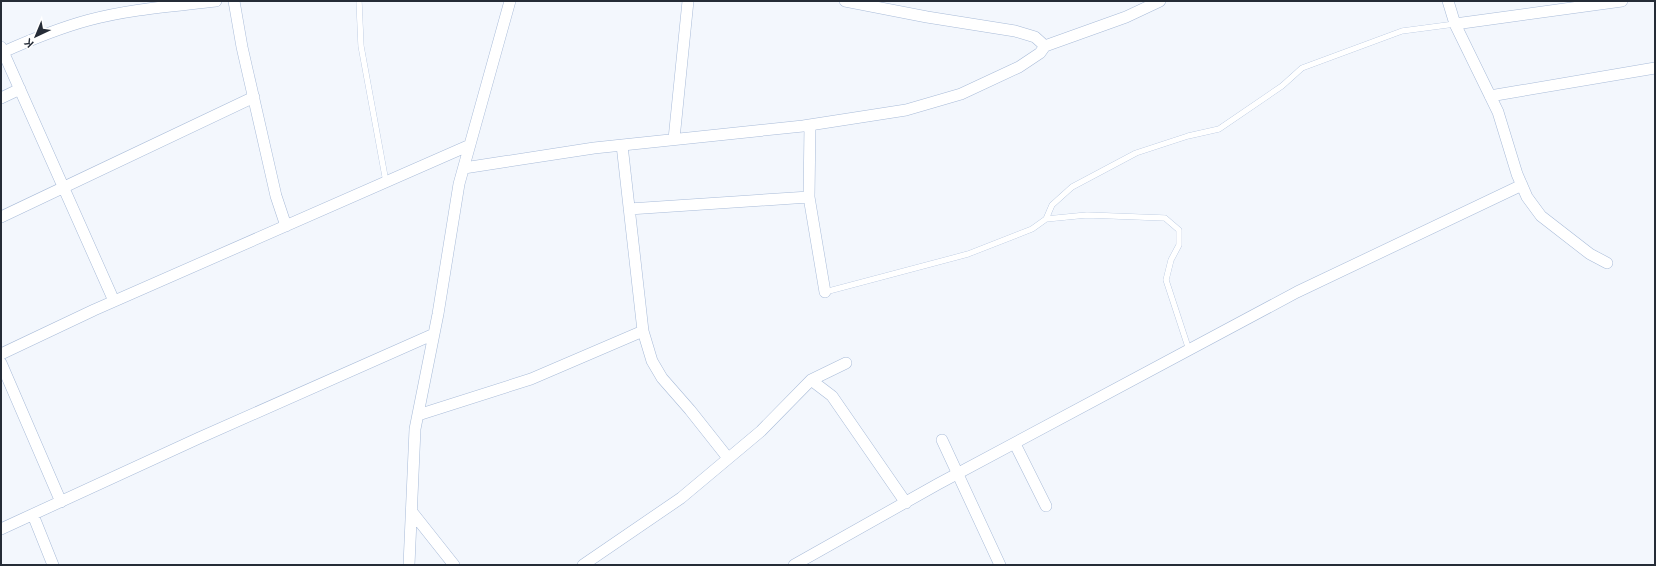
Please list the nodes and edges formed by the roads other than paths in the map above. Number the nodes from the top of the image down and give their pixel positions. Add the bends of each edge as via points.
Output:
1 (216, 1) edge
2 (234, 1) edge
3 (359, 1) edge
4 (510, 1) edge
5 (688, 1) edge
6 (1160, 1) edge
7 (1448, 1) edge
8 (1622, 1) edge
9 (851, 2) edge
10 (1595, 3) edge
11 (1456, 24) junction
12 (1045, 46) junction
13 (2, 51) edge
14 (1655, 68) edge
15 (20, 89) junction
16 (1490, 96) junction
17 (254, 97) junction
18 (1, 98) edge
19 (810, 125) junction
20 (674, 139) junction
21 (470, 145) junction
22 (622, 145) junction
23 (464, 168) junction
24 (386, 182) junction
25 (1522, 185) junction
26 (64, 187) junction
27 (809, 197) junction
28 (629, 209) junction
29 (1, 217) edge
30 (1046, 219) junction
31 (286, 226) junction
32 (1607, 264) dead end
33 (825, 292) joint
34 (114, 301) junction
35 (643, 331) junction
36 (434, 334) junction
37 (1189, 350) junction
38 (1, 354) edge
39 (1, 363) edge
40 (846, 363) dead end
41 (812, 380) junction
42 (418, 415) junction
43 (942, 440) dead end
44 (1014, 444) junction
45 (728, 458) junction
46 (958, 474) junction
47 (61, 502) junction
48 (906, 502) junction
49 (1046, 506) dead end
50 (412, 512) junction
51 (33, 515) junction
52 (1, 529) edge
53 (53, 565) edge
54 (409, 565) edge
55 (454, 565) edge
56 (583, 565) edge
57 (794, 565) edge
58 (1000, 565) edge

1 - 13 street via 91,20
2 - 17 street
3 - 24 lane via 361,46
4 - 21 street
5 - 20 street
6 - 12 street via 1126,17
7 - 11 street
8 - 10 street
9 - 12 street via 1015,31 1035,37
10 - 11 street
11 - 16 street
11 - 30 lane via 1402,31 1302,68 1282,86 1219,129 1136,153 1072,186 1052,205
12 - 19 street via 1040,53 1019,67 961,94 906,110
13 - 15 street
14 - 16 street
15 - 18 street
15 - 26 street
16 - 25 street via 1498,112
17 - 26 street
17 - 31 street via 276,196
19 - 20 street
19 - 27 street
20 - 22 street
21 - 23 street
21 - 24 street
22 - 23 street
22 - 28 street
23 - 36 street via 459,184
24 - 31 street
25 - 32 street via 1527,197 1541,216
25 - 37 street via 1297,292
26 - 29 street
26 - 34 street
27 - 28 street
27 - 33 street
28 - 35 street
30 - 33 lane via 1032,229 968,254
30 - 37 lane via 1088,215 1165,218 1179,230 1179,245 1170,260 1166,280
31 - 34 street
34 - 38 street
35 - 42 street via 531,379
35 - 45 street via 652,360 662,378
36 - 42 street
36 - 47 street
37 - 44 street
39 - 47 street
40 - 41 street
41 - 45 street via 761,431
41 - 48 street via 832,396
42 - 50 street via 415,429
43 - 46 street
44 - 46 street
44 - 49 street
45 - 56 street via 681,498
46 - 48 street
46 - 58 street
47 - 51 street
48 - 57 street
50 - 54 street
50 - 55 street
51 - 52 street
51 - 53 street

